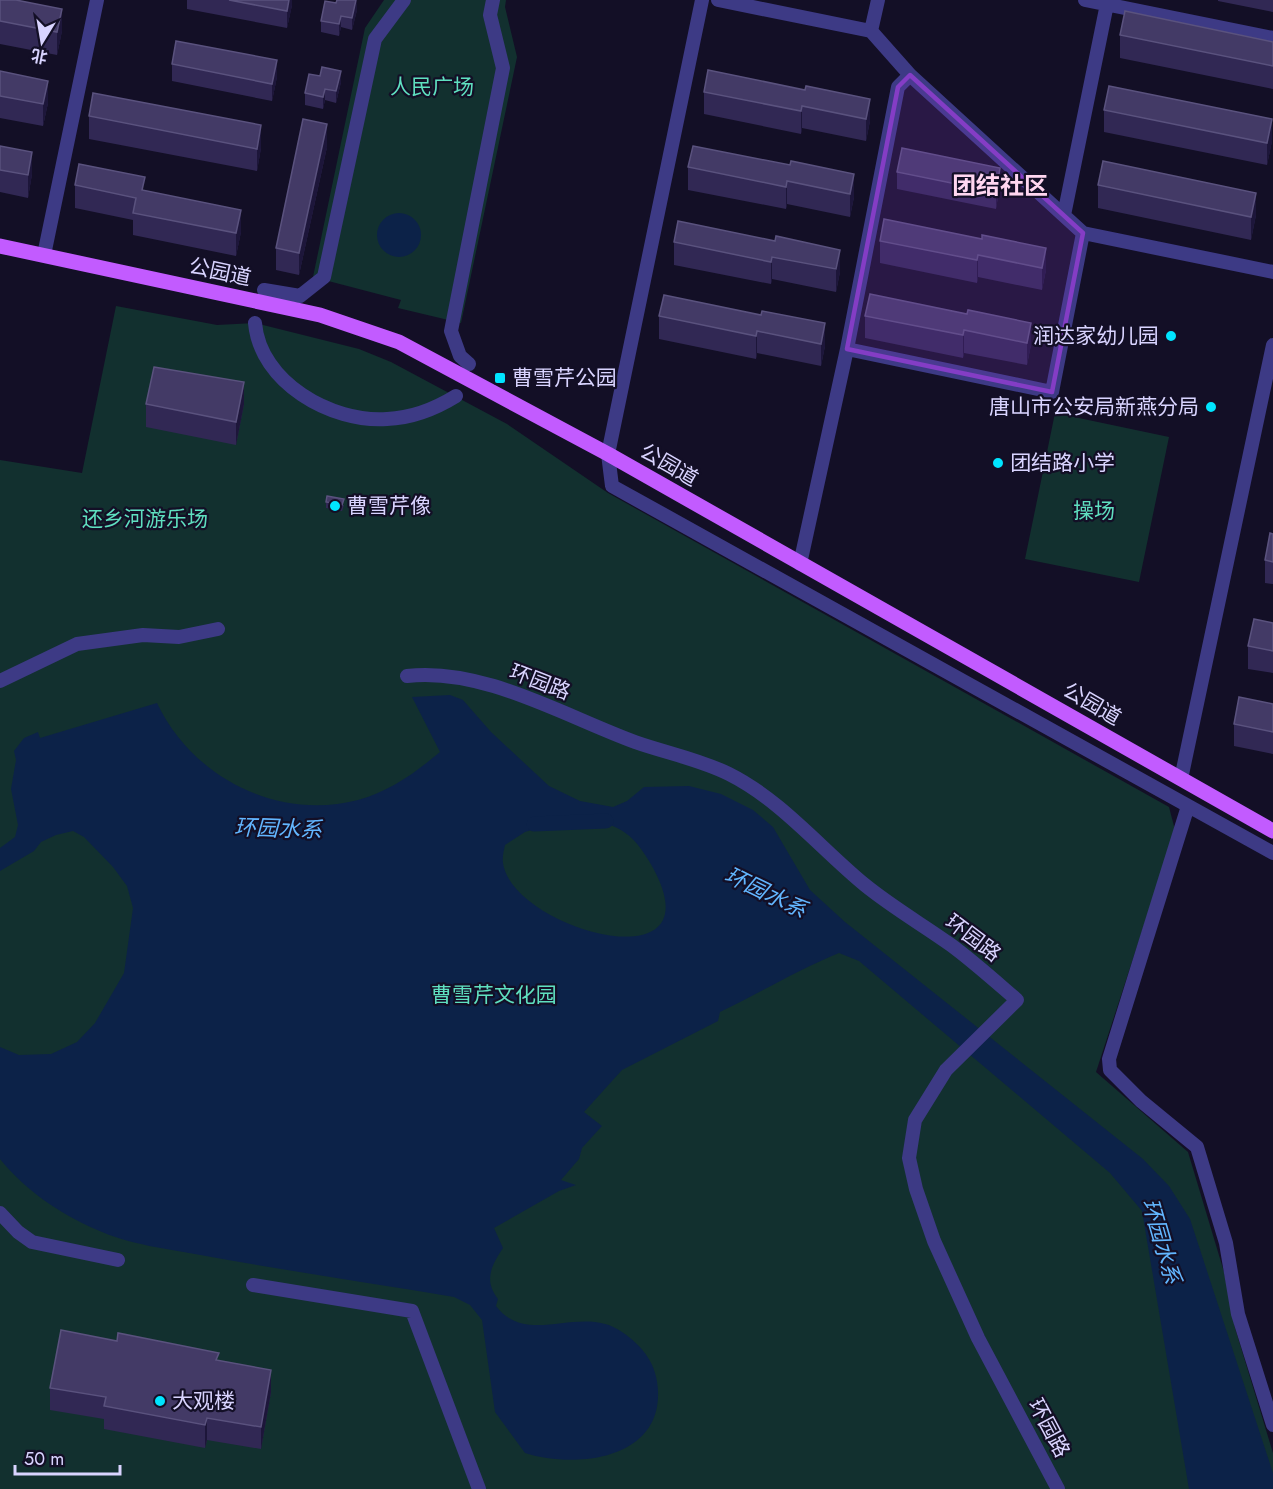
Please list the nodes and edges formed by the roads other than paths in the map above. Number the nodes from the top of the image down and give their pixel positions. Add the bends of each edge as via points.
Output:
1 (97, 0) edge
2 (404, 0) edge
3 (493, 0) edge
4 (702, 0) edge
5 (718, 0) edge
6 (878, 0) edge
7 (1085, 0) edge
8 (1107, 4) junction
9 (871, 31) junction
10 (1273, 38) edge
11 (910, 75) junction
12 (1064, 215) junction
13 (1083, 233) junction
14 (0, 246) edge
15 (44, 255) junction
16 (1273, 272) edge
17 (264, 290) dead end
18 (255, 323) dead end
19 (1273, 345) edge
20 (847, 349) junction
21 (469, 364) dead end
22 (456, 396) dead end
23 (608, 454) junction
24 (800, 564) junction
25 (218, 629) dead end
26 (407, 676) dead end
27 (0, 681) edge
28 (1181, 779) junction
29 (1188, 806) junction
30 (1273, 831) edge
31 (1273, 853) edge
32 (0, 1213) edge
33 (118, 1260) dead end
34 (253, 1285) dead end
35 (1273, 1425) edge
36 (479, 1489) edge
37 (1058, 1489) edge

1 - 15 street
2 - 17 street via 375,39 324,277 300,296
3 - 21 street via 490,15 503,68 451,331 460,356
4 - 23 street
5 - 9 street
6 - 9 street
7 - 8 street
8 - 10 street
8 - 12 street
9 - 11 street
11 - 12 street
11 - 20 street via 898,87
12 - 13 street
13 - 16 street
13 - 20 street via 1052,392
14 - 15 main road, 公园道
15 - 23 main road, 公园道 via 320,315 366,330 448,367
18 - 22 street via 256,341 272,367 309,399 334,411 386,419 420,413
19 - 28 street
20 - 24 street
23 - 24 main road, 公园道
23 - 29 street via 612,486
24 - 28 main road, 公园道
25 - 27 street via 179,637 143,635 77,644
26 - 37 street, 环园路 via 454,676 494,687 729,774 790,817 866,886 980,967 1017,1000 951,1065 915,1120 909,1158 934,1241 978,1338
28 - 30 main road, 公园道
29 - 31 street
29 - 35 street via 1109,1059 1110,1070 1197,1147 1226,1243 1238,1314
32 - 33 street via 32,1242
34 - 36 street via 412,1311

